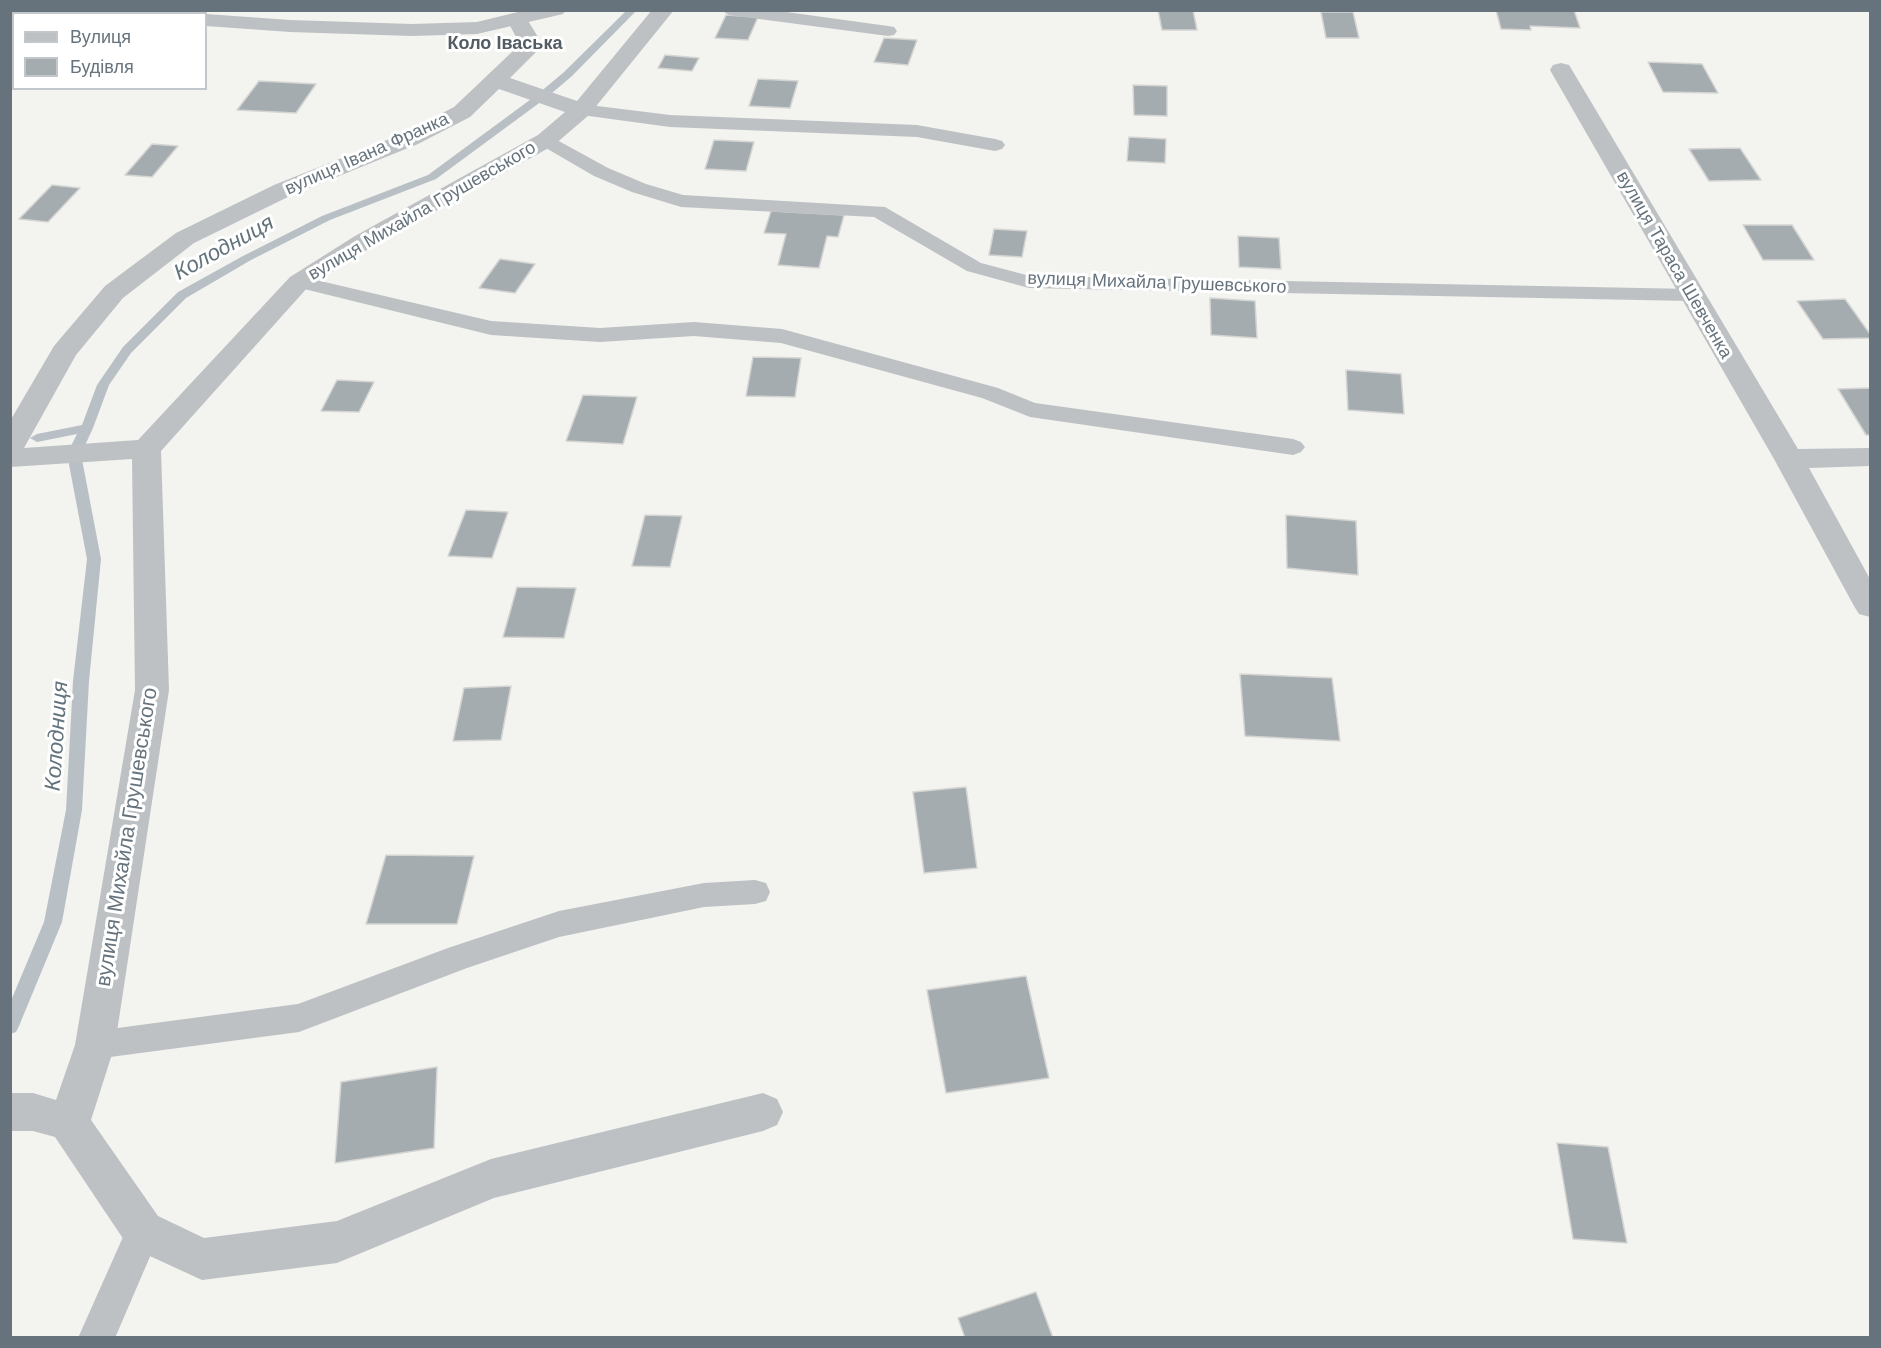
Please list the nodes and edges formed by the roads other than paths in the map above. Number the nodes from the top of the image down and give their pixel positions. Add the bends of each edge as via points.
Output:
1 (67, 10) edge
2 (556, 10) edge
3 (664, 10) edge
4 (729, 10) edge
5 (89, 12) edge
6 (207, 20) edge
7 (518, 20) junction
8 (888, 31) dead end
9 (1561, 70) dead end
10 (497, 81) junction
11 (581, 110) junction
12 (546, 141) junction
13 (994, 145) dead end
14 (299, 282) junction
15 (1691, 295) junction
16 (10, 447) edge
17 (1293, 447) dead end
18 (146, 449) junction
19 (1870, 457) edge
20 (10, 458) edge
21 (1789, 459) junction
22 (1870, 606) edge
23 (755, 892) dead end
24 (95, 1045) junction
25 (763, 1112) dead end
26 (38, 1116) edge
27 (143, 1231) junction
28 (96, 1338) edge

1 - 5 street
2 - 7 street
3 - 11 street, вулиця Михайла Грушевського
4 - 8 lane
6 - 7 street via 412,30 477,27
7 - 10 street, вулиця Івана Франка via 527,37 525,52
9 - 15 street, вулиця Тараса Шевченка
10 - 11 street
10 - 16 street, вулиця Івана Франка via 462,112 410,139 283,190 176,244 114,292 64,352
11 - 12 street, вулиця Михайла Грушевського
11 - 13 lane via 670,121 917,131
12 - 14 street, вулиця Михайла Грушевського via 364,241
12 - 15 lane, вулиця Михайла Грушевського via 601,172 681,201 878,211 974,267 1029,282
14 - 17 lane, вулиця Михайла Грушевського via 491,328 600,335 694,329 782,336 990,393 1030,410
14 - 18 street, вулиця Михайла Грушевського
15 - 21 street, вулиця Тараса Шевченка
18 - 20 street
18 - 24 street, вулиця Михайла Грушевського via 152,690
19 - 21 street
21 - 22 street, вулиця Тараса Шевченка
23 - 24 lane via 704,895 560,924 459,957 299,1018
24 - 26 street, вулиця Михайла Грушевського
25 - 27 street via 491,1179 337,1242 202,1259
26 - 27 street, вулиця Михайла Грушевського
27 - 28 lane

